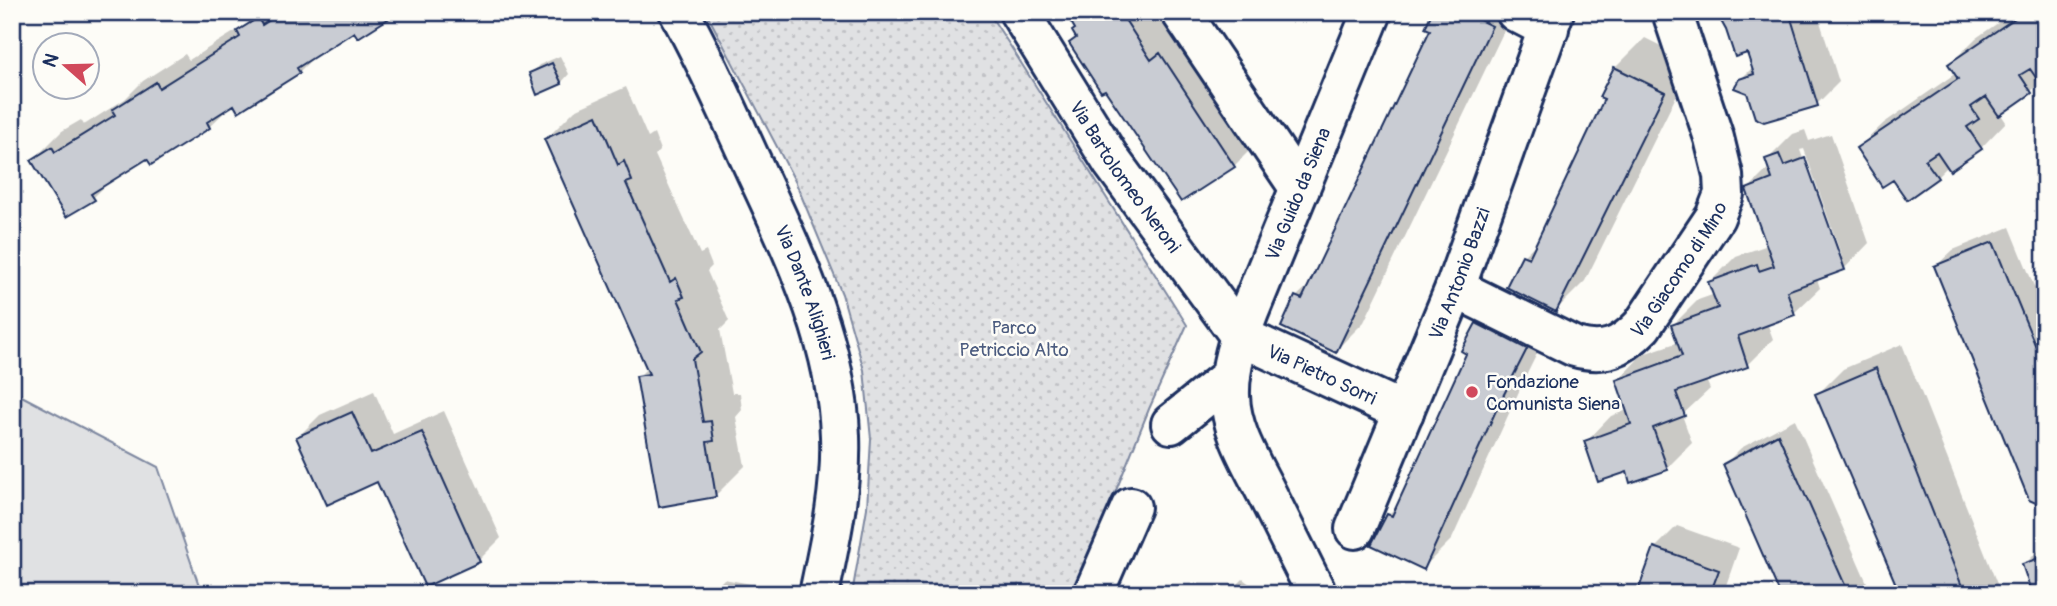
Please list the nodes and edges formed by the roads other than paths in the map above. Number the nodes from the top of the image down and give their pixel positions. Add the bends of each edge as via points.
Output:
1 (679, 12) edge
2 (1019, 12) edge
3 (1181, 12) edge
4 (1372, 12) edge
5 (1672, 12) edge
6 (1540, 18) edge
7 (1300, 189) junction
8 (1455, 288) junction
9 (1240, 336) junction
10 (1231, 376) junction
11 (1404, 412) junction
12 (1171, 424) dead end
13 (1131, 507) dead end
14 (1355, 529) dead end
15 (819, 594) edge
16 (1093, 594) edge
17 (1317, 594) edge

1 - 15 street, Via Dante Alighieri via 778,220 827,345 840,449 835,515
2 - 9 street, Via Bartolomeo Neroni via 1112,162
3 - 7 street
4 - 7 street, Via Guido da Siena
5 - 8 street, Via Giacomo di Mino via 1714,138 1724,194 1715,217 1642,326 1620,345 1586,350
6 - 8 street, Via Antonio Bazzi
7 - 9 street, Via Guido da Siena
8 - 11 street, Via Antonio Bazzi
9 - 10 street, Via Guido da Siena
9 - 11 street, Via Pietro Sorri
10 - 12 street
10 - 17 street via 1231,411 1240,439
11 - 14 street, Via Antonio Bazzi
13 - 16 street

